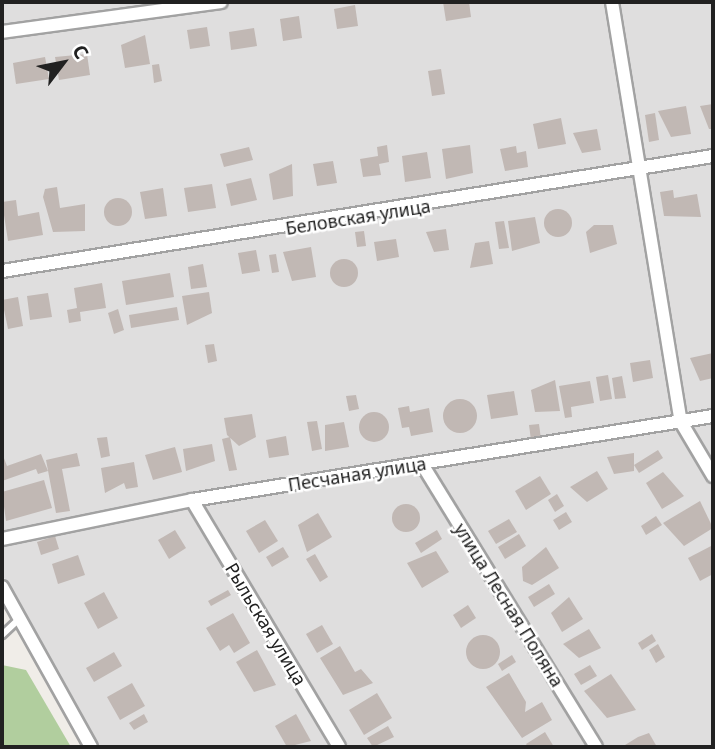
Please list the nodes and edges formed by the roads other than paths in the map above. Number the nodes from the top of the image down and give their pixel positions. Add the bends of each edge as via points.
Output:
1 (221, 2) edge
2 (612, 2) edge
3 (2, 32) edge
4 (713, 156) edge
5 (637, 169) junction
6 (2, 271) edge
7 (713, 416) edge
8 (681, 422) junction
9 (422, 464) junction
10 (713, 476) edge
11 (192, 500) junction
12 (2, 539) edge
13 (2, 587) edge
14 (19, 619) junction
15 (2, 635) edge
16 (91, 747) edge
17 (339, 747) edge
18 (596, 747) edge

1 - 3 street
2 - 5 street
4 - 5 street, Беловская улица
5 - 6 street, Беловская улица
5 - 8 street
7 - 8 street, Песчаная улица
8 - 9 street, Песчаная улица
8 - 10 street
9 - 11 street, Песчаная улица
9 - 18 street, улица Лесная Поляна
11 - 12 street, Песчаная улица
11 - 17 street, Рыльская улица
13 - 14 street
14 - 15 lane
14 - 16 street

